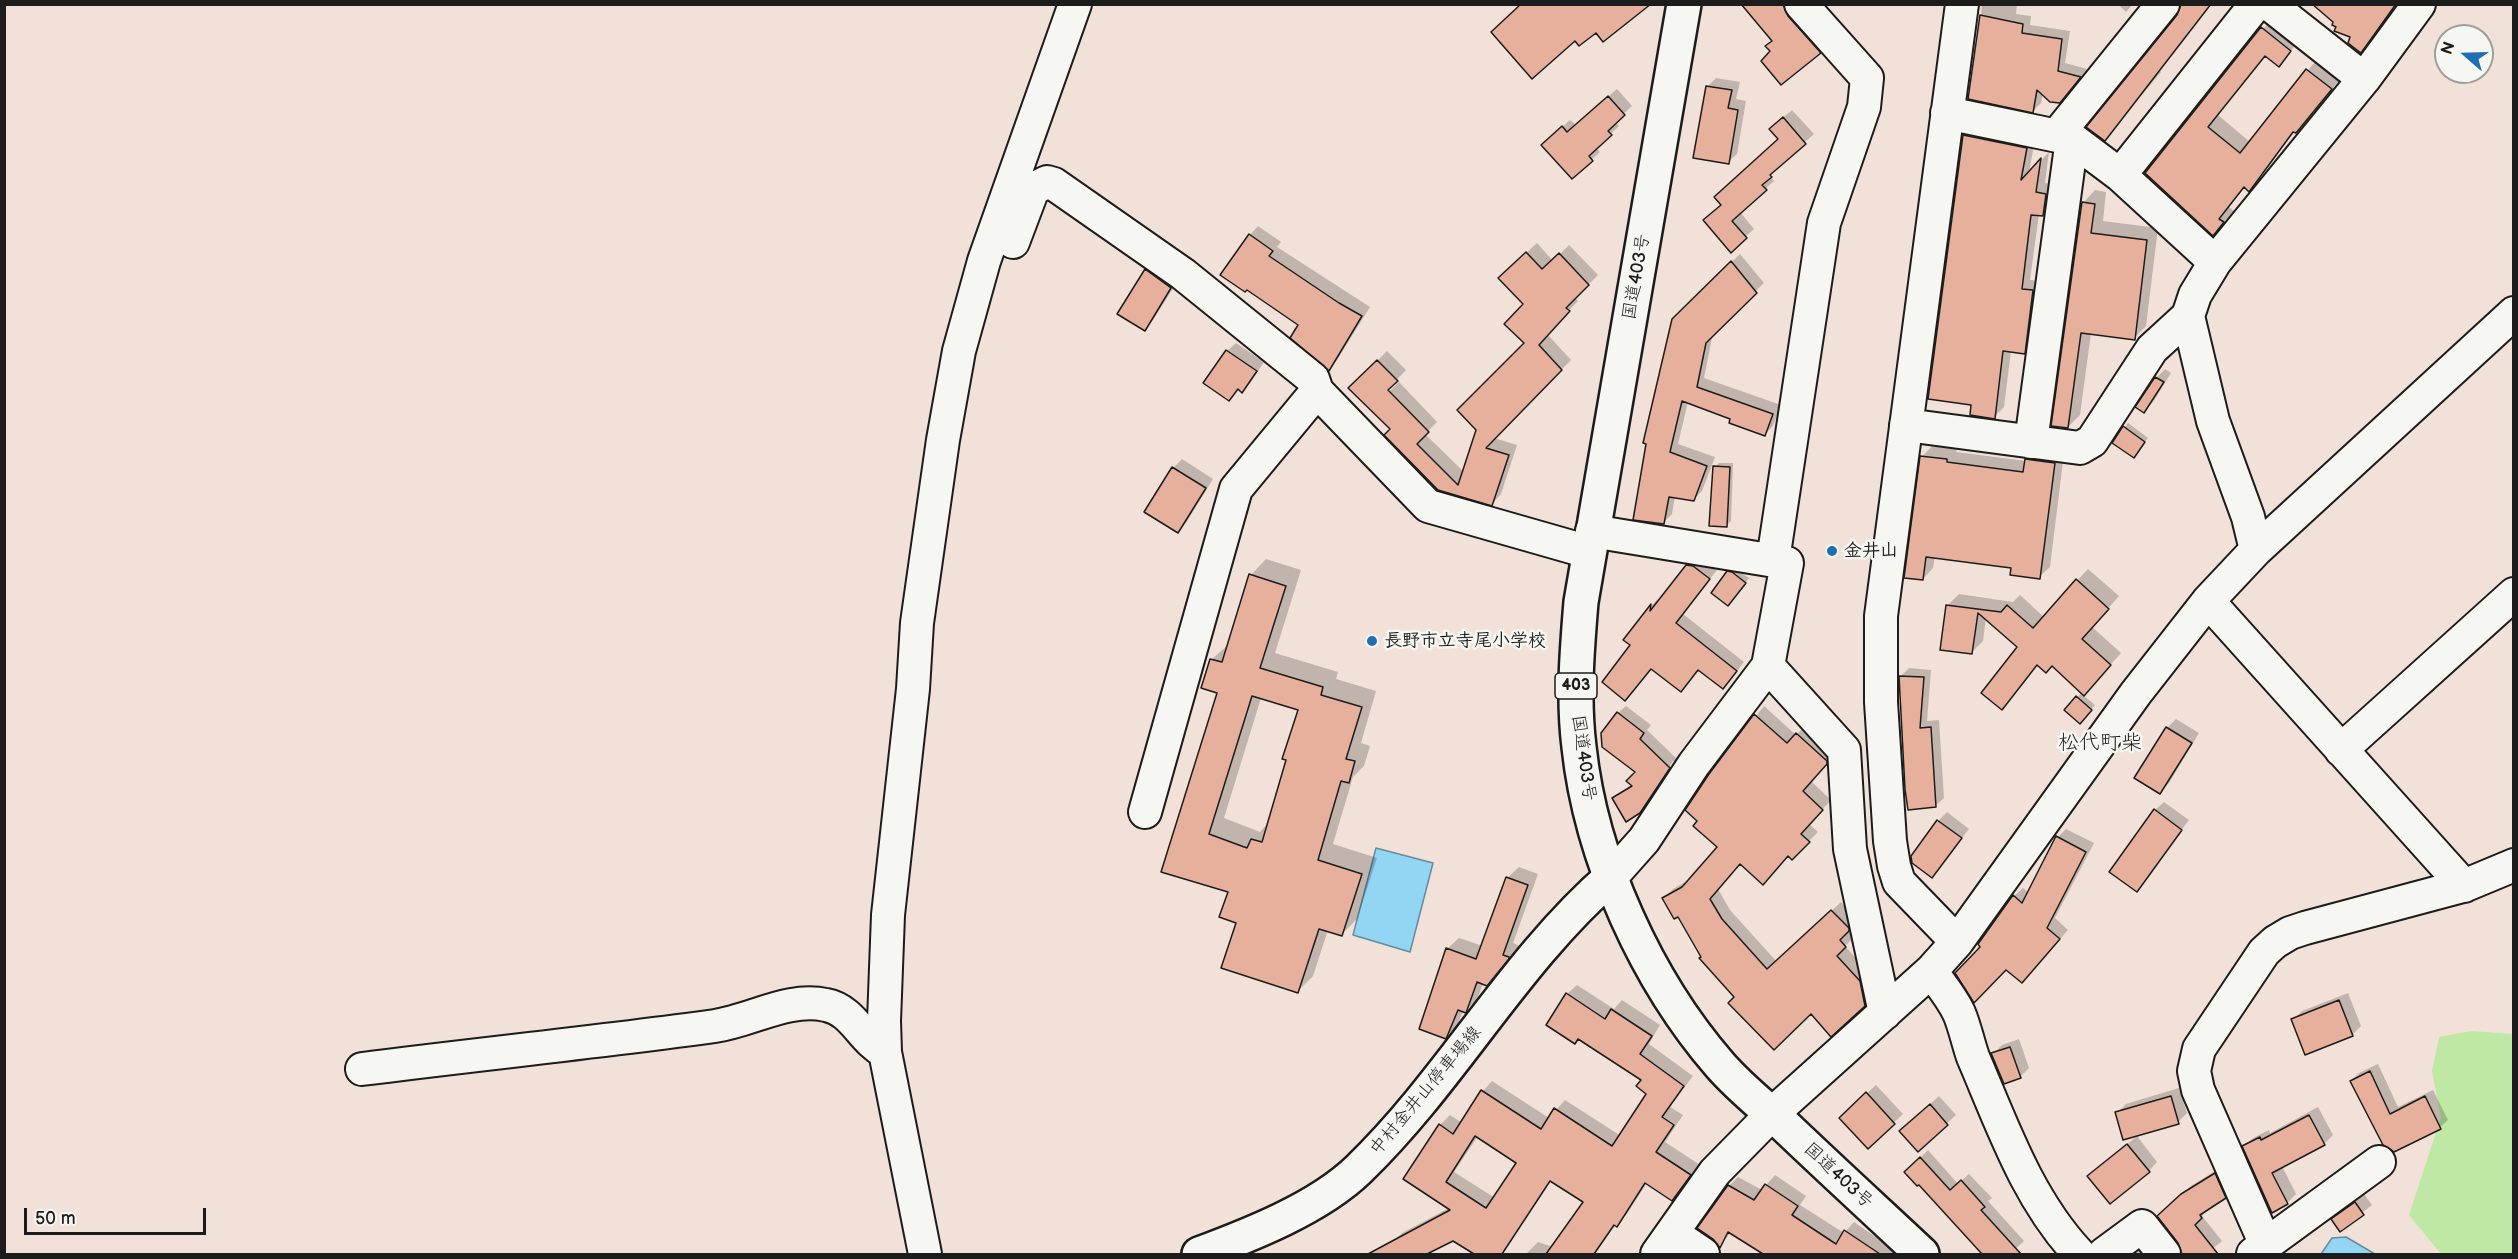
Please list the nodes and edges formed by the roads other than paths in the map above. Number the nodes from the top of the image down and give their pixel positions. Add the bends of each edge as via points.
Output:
1 (1075, 4) edge
2 (1684, 4) edge
3 (1801, 4) edge
4 (1962, 4) edge
5 (2163, 4) edge
6 (2256, 4) edge
7 (2269, 4) edge
8 (2419, 4) edge
9 (2364, 79) junction
10 (1947, 113) junction
11 (2064, 137) junction
12 (2120, 175) junction
13 (984, 261) junction
14 (2215, 262) junction
15 (2514, 313) edge
16 (2188, 316) junction
17 (1317, 391) junction
18 (1906, 424) junction
19 (2031, 442) junction
20 (1591, 542) junction
21 (2256, 550) junction
22 (1773, 560) junction
23 (2514, 594) edge
24 (2208, 601) junction
25 (1768, 666) junction
26 (2341, 750) junction
27 (1145, 812) dead end
28 (2514, 865) edge
29 (1612, 876) junction
30 (2464, 886) junction
31 (1957, 942) junction
32 (1931, 971) junction
33 (1885, 1013) junction
34 (885, 1052) junction
35 (362, 1069) dead end
36 (1772, 1114) junction
37 (2379, 1162) dead end
38 (1664, 1244) edge
39 (1252, 1245) edge
40 (2260, 1250) edge
41 (926, 1254) edge
42 (1199, 1254) edge
43 (1703, 1254) edge
44 (1922, 1254) edge
45 (2079, 1254) edge
46 (2104, 1254) edge
47 (2164, 1254) edge

1 - 13 street
2 - 20 main road, 国道403号 / 403
3 - 22 street via 1867,78 1864,107 1824,223
4 - 10 street
5 - 11 street
6 - 12 street
7 - 9 street
8 - 9 street
9 - 14 street
10 - 11 street
10 - 18 street
11 - 12 street
11 - 19 street
12 - 14 street
13 - 17 street via 1005,264 1033,189 1047,182 1054,184 1183,274 1313,379
13 - 34 street via 959,351 924,558 888,915
14 - 16 street via 2195,295
15 - 21 street
16 - 19 street via 2152,349 2092,441 2080,448
16 - 21 street via 2213,421
17 - 20 street via 1428,506
17 - 27 street via 1236,489
18 - 19 street
18 - 31 street via 1881,616 1881,702 1890,841 1899,882
20 - 22 street
20 - 29 main road, 国道403号 / 403 via 1576,654 1579,747 1595,830
21 - 24 street
22 - 25 street via 1787,563
23 - 26 street
24 - 26 street
24 - 31 street via 2136,693
25 - 29 street via 1694,764 1644,840
25 - 33 street via 1844,750 1850,849
26 - 30 street
28 - 30 street
29 - 36 main road, 国道403号 / 403 via 1637,940 1686,1025 1722,1068
29 - 39 main road, 中村金井山停車場線 via 1587,897 1542,947 1451,1066 1358,1170
30 - 40 street via 2290,933 2264,952 2199,1049 2194,1071 2198,1090
31 - 32 street
32 - 33 street
32 - 45 street via 1960,1015 2008,1144 2028,1184
33 - 36 street
34 - 35 street via 870,1042 841,1010 813,1003 793,1004 718,1025
34 - 41 street
36 - 38 street via 1715,1172
36 - 44 main road, 国道403号 / 403
37 - 40 street
38 - 43 street
39 - 42 main road, 中村金井山停車場線
46 - 47 street via 2142,1226

